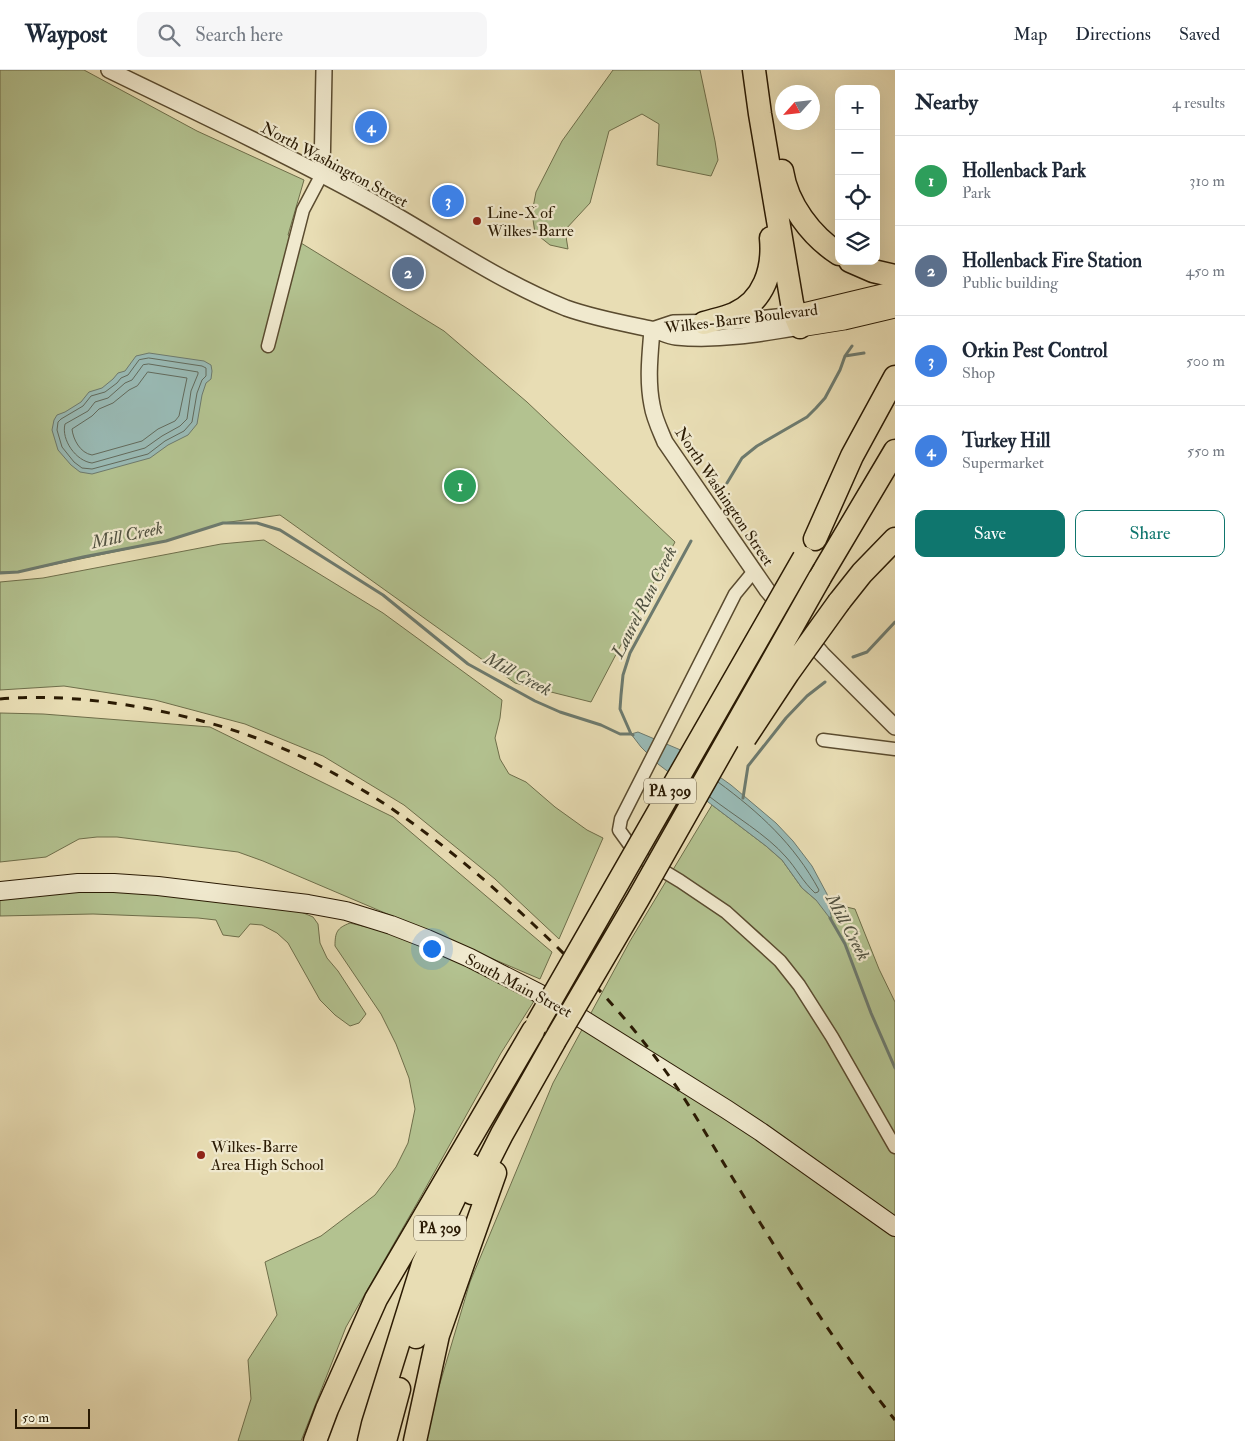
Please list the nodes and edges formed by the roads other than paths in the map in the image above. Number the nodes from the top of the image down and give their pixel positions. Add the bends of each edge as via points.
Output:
1 (109, 70) edge
2 (324, 70) edge
3 (754, 70) edge
4 (766, 70) edge
5 (760, 114) junction
6 (322, 174) junction
7 (784, 184) junction
8 (835, 251) edge
9 (859, 265) edge
10 (895, 276) edge
11 (895, 291) edge
12 (895, 308) edge
13 (801, 318) junction
14 (704, 323) junction
15 (652, 330) junction
16 (268, 346) dead end
17 (895, 377) edge
18 (895, 402) edge
19 (895, 451) edge
20 (895, 539) edge
21 (809, 549) junction
22 (754, 571) junction
23 (895, 727) edge
24 (823, 740) dead end
25 (895, 749) edge
26 (0, 891) edge
27 (638, 899) junction
28 (535, 1027) junction
29 (554, 1042) junction
30 (895, 1147) edge
31 (895, 1227) edge
32 (315, 1441) edge
33 (369, 1441) edge
34 (385, 1441) edge
35 (415, 1441) edge

1 - 6 street, North Washington Street
2 - 6 street
3 - 5 highway
4 - 7 highway
5 - 13 highway
5 - 14 highway via 756,141 770,218 772,254 769,274 752,302 725,318
6 - 15 street, North Washington Street via 531,292 567,308
6 - 16 street via 303,210
7 - 8 highway via 811,230
7 - 13 highway
9 - 10 highway
11 - 13 main road, Wilkes-Barre Boulevard
12 - 13 main road, Wilkes-Barre Boulevard via 844,320
13 - 14 street, Wilkes-Barre Boulevard
13 - 15 street, Wilkes-Barre Boulevard via 752,335 673,337
14 - 15 street, Wilkes-Barre Boulevard via 673,323
15 - 22 street, North Washington Street via 649,387 652,407 665,442
17 - 21 highway via 852,456
18 - 21 highway, PA 309
19 - 27 highway, PA 309, bridge
20 - 27 highway, bridge via 862,573 788,673
21 - 28 highway, PA 309, bridge
22 - 23 street, North Washington Street via 822,654
22 - 30 street via 735,594 621,819 619,830 637,855 726,912 780,961 832,1037
24 - 25 street
26 - 31 main road, South Main Street via 78,883 158,886 308,904 346,911 400,928 470,958 552,1000 726,1109
27 - 29 highway, PA 309, bridge
28 - 32 highway via 376,1299
28 - 33 highway, PA 309 via 423,1264
29 - 34 highway, PA 309 via 454,1228 405,1366
29 - 35 highway via 502,1154 441,1326

